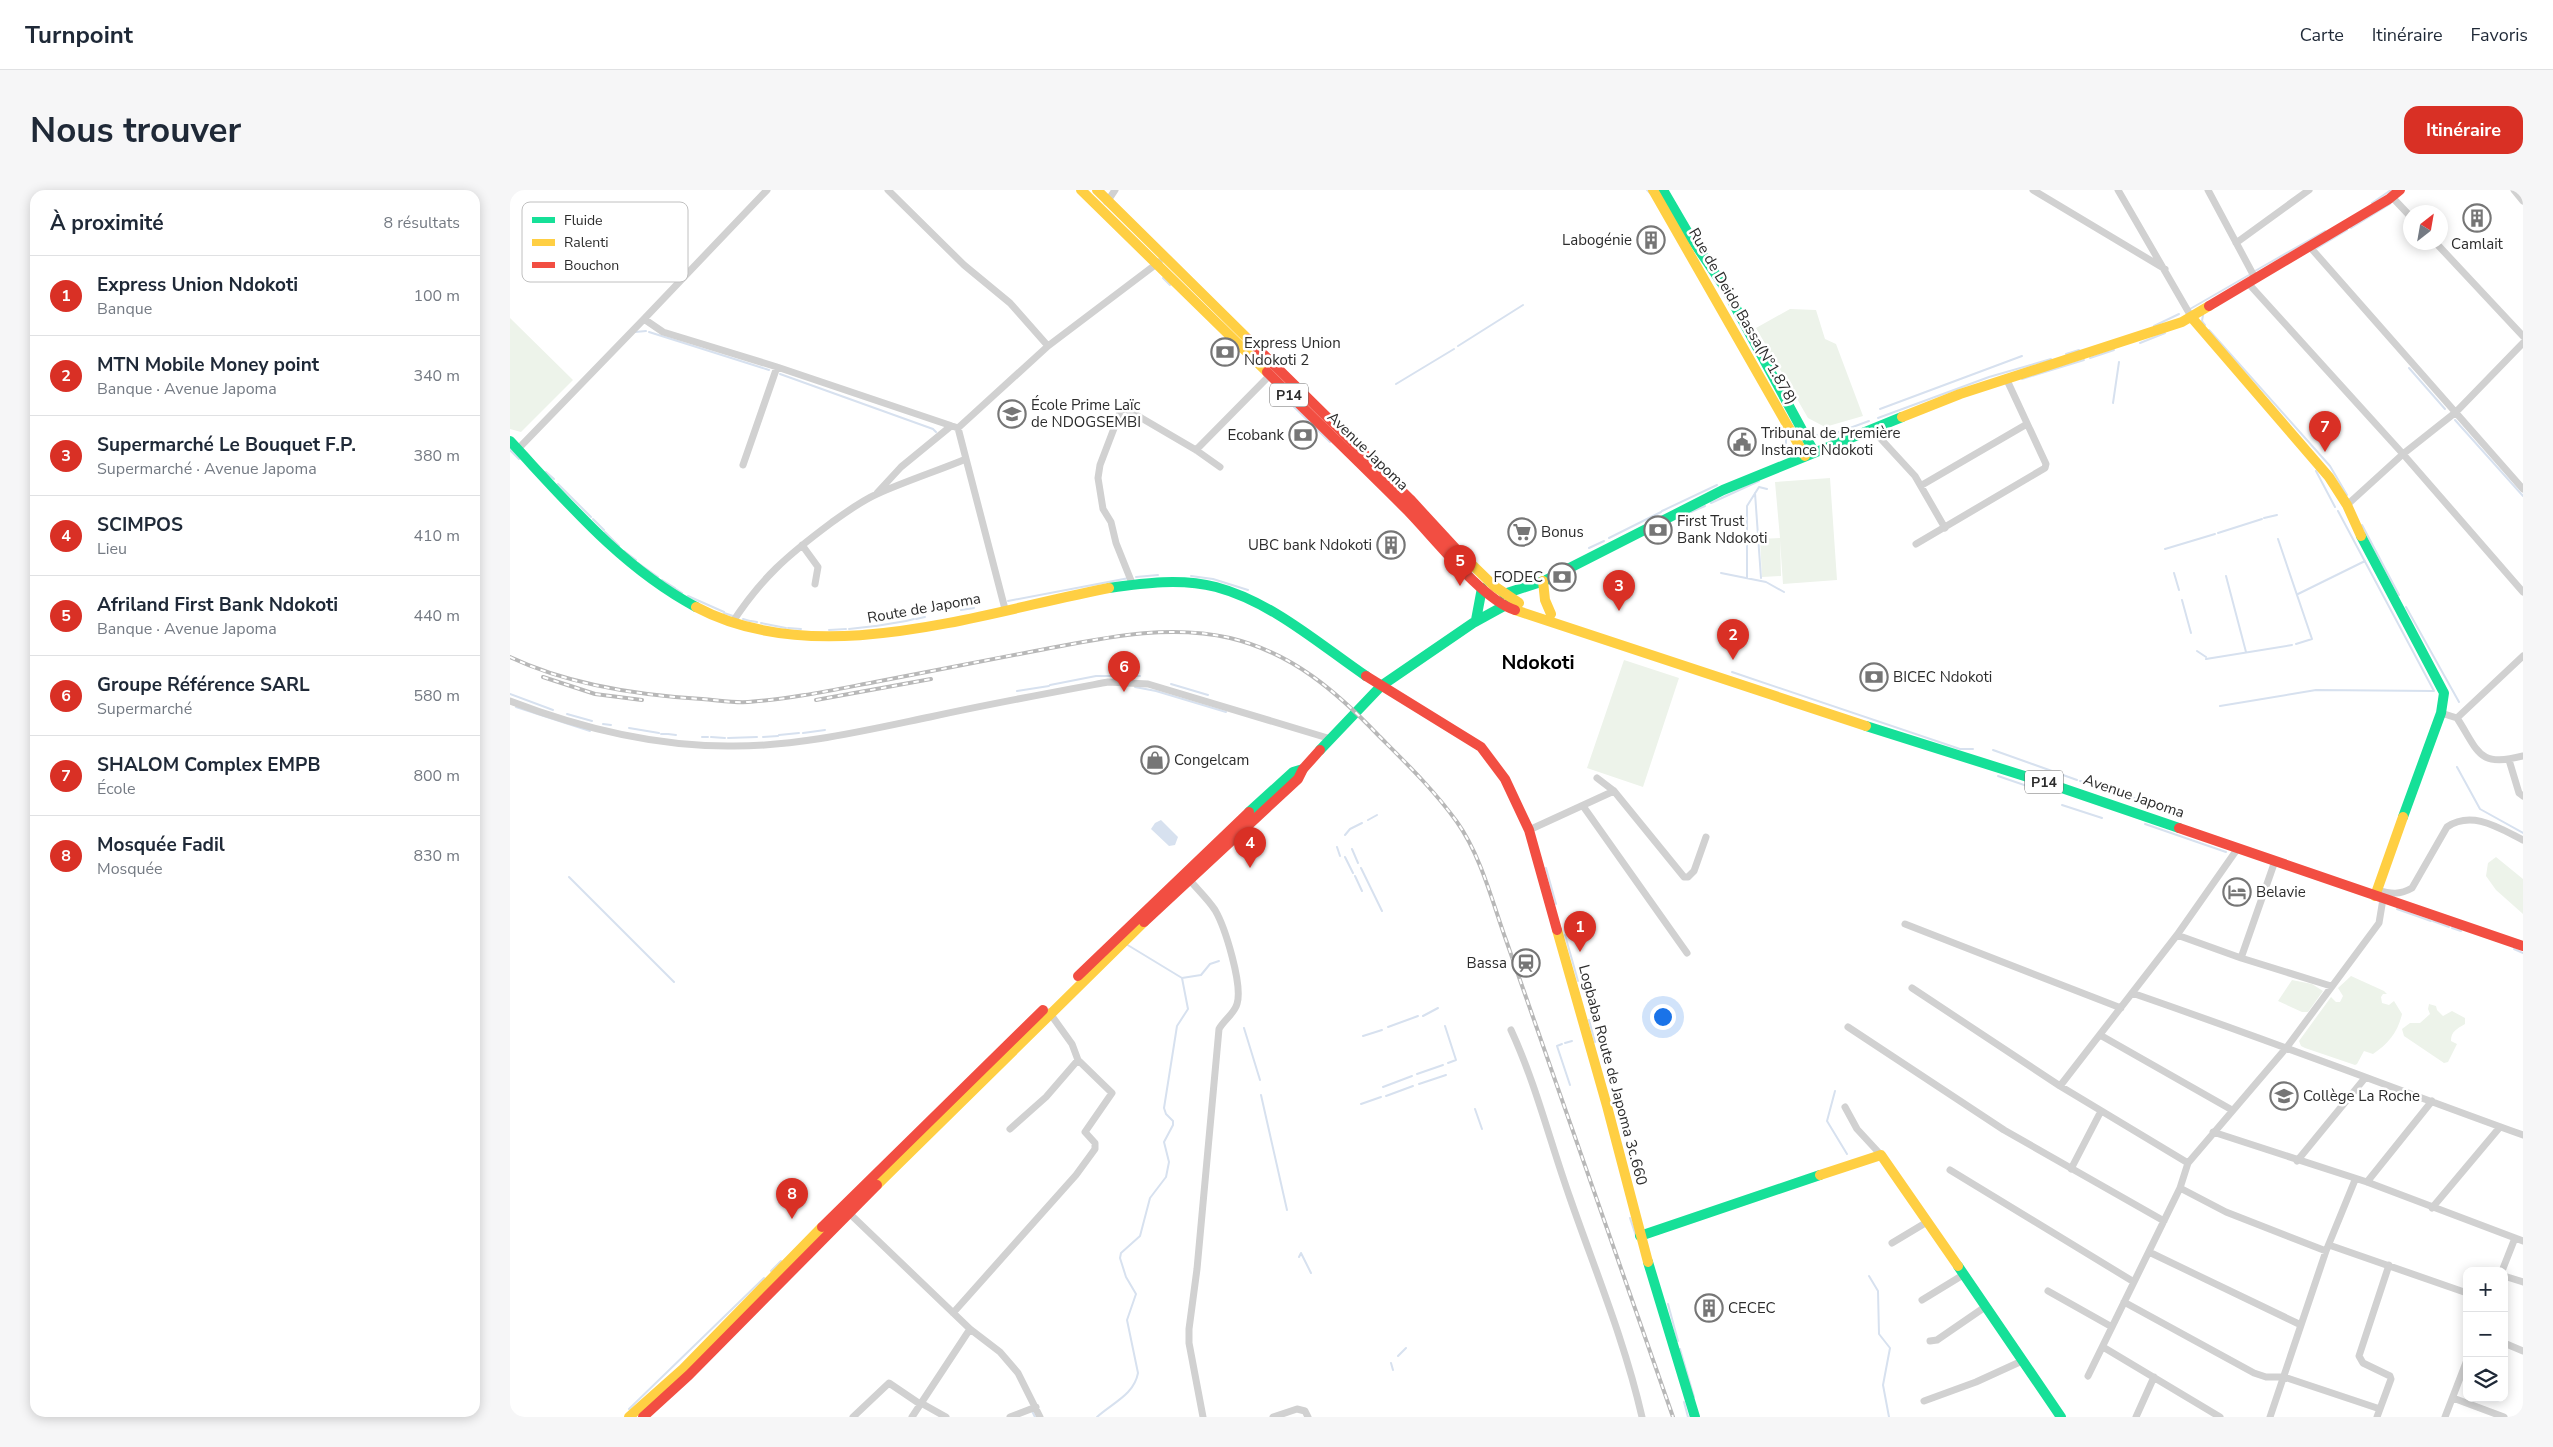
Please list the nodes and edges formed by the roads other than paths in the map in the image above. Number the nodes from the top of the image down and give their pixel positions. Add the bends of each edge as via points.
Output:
1 (767, 190) edge
2 (888, 190) edge
3 (1082, 190) edge
4 (1097, 190) edge
5 (1115, 190) edge
6 (1654, 190) edge
7 (1663, 190) edge
8 (2033, 190) edge
9 (2118, 190) edge
10 (2208, 190) edge
11 (2309, 190) edge
12 (2514, 190) edge
13 (2397, 192) edge
14 (1108, 201) junction
15 (2523, 201) edge
16 (2404, 205) edge
17 (1100, 209) junction
18 (2236, 243) junction
19 (2310, 247) junction
20 (2442, 250) edge
21 (1160, 261) junction
22 (2165, 269) junction
23 (688, 273) edge
24 (2251, 281) junction
25 (679, 282) edge
26 (2192, 318) junction
27 (644, 319) junction
28 (2523, 336) edge
29 (2523, 344) edge
30 (1048, 346) junction
31 (777, 367) junction
32 (1269, 376) junction
33 (2006, 378) junction
34 (2456, 412) junction
35 (2027, 424) junction
36 (955, 427) junction
37 (1880, 438) dead end
38 (510, 441) edge
39 (518, 449) junction
40 (1196, 450) junction
41 (1810, 454) junction
42 (2404, 454) junction
43 (966, 460) junction
44 (743, 465) dead end
45 (1220, 467) dead end
46 (1922, 485) junction
47 (2523, 489) edge
48 (875, 495) junction
49 (2347, 505) junction
50 (1945, 528) junction
51 (1916, 544) dead end
52 (802, 545) junction
53 (1543, 581) junction
54 (1132, 583) junction
55 (815, 584) dead end
56 (1482, 588) junction
57 (2523, 592) edge
58 (1500, 597) junction
59 (1510, 604) junction
60 (1005, 609) junction
61 (1551, 614) junction
62 (1475, 621) junction
63 (732, 623) junction
64 (1563, 624) junction
65 (2523, 656) edge
66 (1381, 686) junction
67 (510, 701) edge
68 (2441, 713) junction
69 (2457, 718) junction
70 (1331, 739) junction
71 (2523, 756) edge
72 (2509, 760) junction
73 (1597, 778) dead end
74 (1614, 791) junction
75 (2523, 796) edge
76 (1583, 806) junction
77 (1529, 830) junction
78 (1706, 837) dead end
79 (2523, 840) edge
80 (2238, 848) junction
81 (2276, 861) junction
82 (1186, 876) junction
83 (2379, 895) junction
84 (1905, 924) dead end
85 (2177, 934) junction
86 (2523, 946) edge
87 (1687, 953) dead end
88 (2241, 958) junction
89 (2331, 986) junction
90 (1912, 988) dead end
91 (2132, 993) junction
92 (2121, 1008) junction
93 (1048, 1011) junction
94 (1848, 1027) dead end
95 (1511, 1030) dead end
96 (2100, 1035) junction
97 (2287, 1047) junction
98 (1078, 1060) junction
99 (2365, 1078) junction
100 (2060, 1086) junction
101 (2432, 1101) junction
102 (1845, 1107) dead end
103 (2232, 1110) junction
104 (2102, 1111) junction
105 (2500, 1127) junction
106 (1010, 1129) dead end
107 (2213, 1132) junction
108 (2523, 1135) edge
109 (1881, 1154) junction
110 (2297, 1161) junction
111 (2188, 1163) junction
112 (2071, 1169) junction
113 (1950, 1170) dead end
114 (2355, 1180) junction
115 (2368, 1182) junction
116 (2180, 1188) junction
117 (2432, 1208) junction
118 (849, 1212) junction
119 (2164, 1221) junction
120 (1927, 1222) junction
121 (1640, 1236) junction
122 (2515, 1238) junction
123 (2523, 1241) edge
124 (1892, 1243) dead end
125 (2328, 1248) junction
126 (2149, 1252) junction
127 (2388, 1265) junction
128 (2504, 1267) edge
129 (1963, 1275) junction
130 (2508, 1277) edge
131 (2134, 1282) junction
132 (2523, 1282) edge
133 (774, 1283) junction
134 (2048, 1291) dead end
135 (2463, 1291) edge
136 (1922, 1300) dead end
137 (2124, 1302) junction
138 (1985, 1308) junction
139 (953, 1313) junction
140 (2301, 1325) junction
141 (2112, 1327) junction
142 (970, 1329) junction
143 (1930, 1341) dead end
144 (2508, 1344) edge
145 (2103, 1347) junction
146 (2523, 1350) edge
147 (2022, 1361) junction
148 (2463, 1371) edge
149 (686, 1372) junction
150 (2088, 1376) dead end
151 (2154, 1377) junction
152 (2284, 1377) junction
153 (2453, 1398) junction
154 (1924, 1401) dead end
155 (921, 1403) junction
156 (1036, 1407) junction
157 (2380, 1409) junction
158 (630, 1417) edge
159 (643, 1417) edge
160 (853, 1417) edge
161 (912, 1417) edge
162 (946, 1417) edge
163 (1010, 1417) edge
164 (1040, 1417) edge
165 (1203, 1417) edge
166 (1273, 1417) edge
167 (1308, 1417) edge
168 (1642, 1417) edge
169 (1695, 1417) edge
170 (2061, 1417) edge
171 (2136, 1417) edge
172 (2220, 1417) edge
173 (2270, 1417) edge
174 (2377, 1417) edge
175 (2445, 1417) edge
176 (2504, 1417) edge

1 - 23 street
2 - 30 street via 964,265 1010,303
3 - 17 main road, Avenue Japoma / P14
4 - 14 main road, Avenue Japoma / P14
5 - 14 street
6 - 41 main road, Rue de Deido Bassa(N°1.878)
7 - 41 main road via 1725,288
8 - 22 street
9 - 22 street
10 - 18 street
11 - 18 street
12 - 15 street
13 - 16 street
13 - 19 main road
14 - 17 street
14 - 21 main road, Avenue Japoma / P14
17 - 21 main road, Avenue Japoma / P14
18 - 24 street
19 - 24 main road
19 - 34 street
20 - 28 street
21 - 30 street
21 - 32 main road, Avenue Japoma / P14
21 - 58 main road, Avenue Japoma / P14
22 - 26 street
24 - 26 main road
24 - 42 street
25 - 27 street
26 - 33 main road
26 - 49 main road via 2323,469
27 - 31 street via 664,332
27 - 39 street
29 - 34 street
30 - 36 street
31 - 36 street
31 - 44 street
32 - 40 street
32 - 56 main road, Avenue Japoma / P14
33 - 35 street
33 - 41 main road
34 - 42 street
34 - 47 street
35 - 46 street
35 - 50 street via 2045,468
36 - 43 street
36 - 48 street via 901,467
37 - 46 street
38 - 39 main road, Route de Japoma
39 - 63 main road, Route de Japoma via 629,564 675,596
40 - 45 street
40 - 54 street via 1126,409 1120,410 1098,478 1102,509 1111,522
41 - 53 main road via 1723,490
42 - 49 street
42 - 57 street
43 - 48 street
43 - 60 street
46 - 50 street
48 - 52 street
49 - 68 main road via 2441,685 2444,702
50 - 51 street
52 - 55 street via 818,567
52 - 63 street via 757,587
53 - 58 main road
53 - 59 main road
53 - 61 main road via 1545,600
54 - 60 main road, Route de Japoma
54 - 66 main road, Route de Japoma via 1188,582 1240,594 1267,608
56 - 58 main road, Avenue Japoma / P14
56 - 62 main road
58 - 59 main road, Avenue Japoma / P14
58 - 62 main road
59 - 61 main road, Avenue Japoma / P14
59 - 62 main road
59 - 64 main road, Avenue Japoma / P14
60 - 63 main road, Route de Japoma via 892,630 839,636 783,634
61 - 64 main road, Avenue Japoma / P14
62 - 66 main road
64 - 80 main road, Avenue Japoma / P14
65 - 69 street
66 - 70 main road
66 - 77 main road, Logbaba Route de Japoma 3c.660 via 1481,747 1505,779
67 - 70 street via 562,721 604,732 666,742 729,746 822,738 1108,682 1127,681 1148,684
68 - 69 street
68 - 83 main road
69 - 72 street via 2482,756 2496,762
70 - 82 main road via 1303,769 1298,779
71 - 72 street
72 - 75 street via 2519,793
73 - 74 street
74 - 76 street
74 - 78 street via 1684,877 1688,878 1694,871
76 - 77 street
76 - 87 street
77 - 121 main road, Logbaba Route de Japoma 3c.660
79 - 83 street via 2481,820 2453,823 2447,827 2412,888 2403,893
80 - 81 main road, Avenue Japoma / P14
80 - 85 street
81 - 83 main road, Avenue Japoma / P14
81 - 88 street
82 - 93 main road
82 - 165 street via 1215,910 1236,974 1238,1003 1219,1029 1198,1268 1189,1329
83 - 86 main road, Avenue Japoma / P14
83 - 89 street via 2379,923
84 - 92 street
85 - 88 street
85 - 91 street
88 - 89 street
89 - 97 street
90 - 100 street
91 - 92 street
91 - 97 street
92 - 96 street
93 - 98 street via 1072,1044
93 - 118 main road
93 - 133 main road via 891,1157
94 - 112 street via 2004,1130
95 - 168 street via 1527,1067 1569,1197 1604,1290
96 - 100 street
96 - 103 street
97 - 99 street
97 - 103 street
98 - 106 street via 1046,1097
98 - 139 street via 1112,1093 1085,1132 1095,1149 1076,1176
99 - 101 street
99 - 110 street
100 - 104 street
101 - 105 street
101 - 115 street
102 - 109 street via 1857,1129
103 - 107 street
104 - 111 street
104 - 112 street
105 - 108 street
105 - 117 street
107 - 110 street
107 - 111 street
109 - 120 main road
109 - 121 main road
110 - 114 street
111 - 116 street
112 - 119 street
113 - 131 street
114 - 115 street
114 - 125 street
115 - 117 street
116 - 119 street
116 - 125 street via 2226,1212
117 - 122 street
118 - 133 main road
118 - 139 street
119 - 126 street
120 - 124 street
120 - 129 main road
121 - 169 main road, Logbaba Route de Japoma 3c.660
122 - 123 street
122 - 128 street
125 - 127 street
125 - 140 street
126 - 131 street
126 - 140 street
127 - 135 street
127 - 157 street via 2359,1356 2363,1363 2392,1379
129 - 136 street
129 - 138 main road
130 - 132 street
131 - 137 street
133 - 149 main road
134 - 141 street
137 - 141 street
137 - 152 street via 2254,1372 2266,1377
138 - 143 street via 1942,1337
138 - 147 main road
139 - 142 street
140 - 152 street
141 - 145 street
142 - 155 street
142 - 156 street via 1000,1352 1018,1373
144 - 146 street
145 - 150 street
145 - 151 street
147 - 154 street
147 - 170 main road
148 - 153 street
149 - 158 main road
149 - 159 main road
151 - 171 street
151 - 172 street
152 - 157 street
152 - 173 street
153 - 175 street
153 - 176 street
155 - 160 street via 889,1383
155 - 161 street
155 - 162 street
156 - 163 street
156 - 164 street
157 - 174 street
166 - 167 street via 1297,1409

